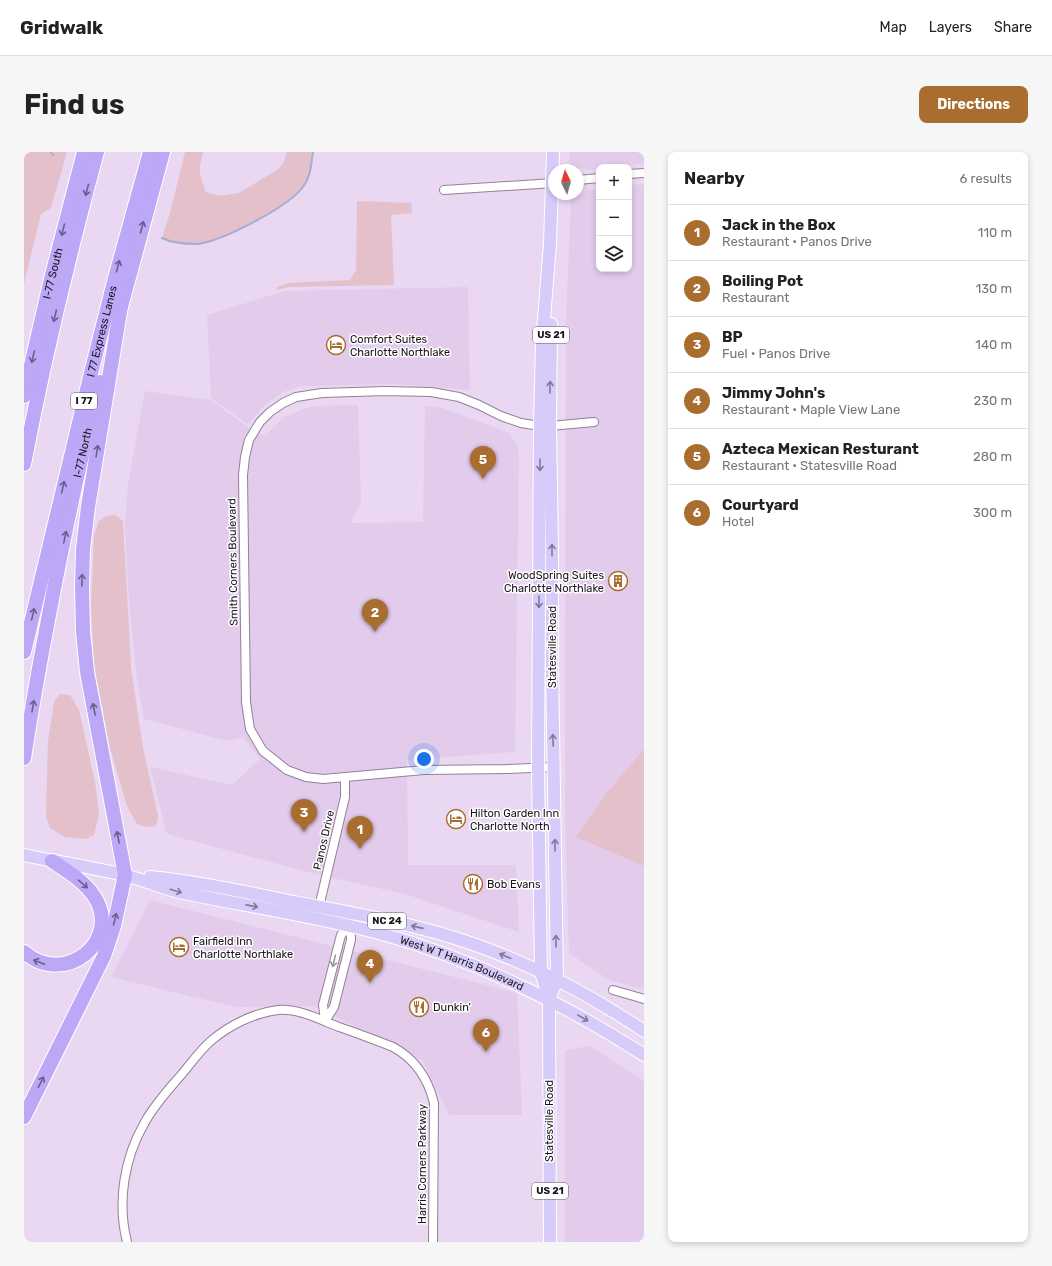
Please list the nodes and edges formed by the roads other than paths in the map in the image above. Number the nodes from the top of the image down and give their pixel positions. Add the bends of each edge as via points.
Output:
1 (84, 152) edge
2 (97, 152) edge
3 (150, 152) edge
4 (163, 152) edge
5 (553, 152) edge
6 (553, 164) edge
7 (644, 173) edge
8 (632, 174) edge
9 (596, 178) edge
10 (584, 179) edge
11 (548, 183) edge
12 (444, 190) dead end
13 (553, 200) edge
14 (121, 305) junction
15 (24, 396) edge
16 (594, 422) dead end
17 (545, 426) junction
18 (24, 464) edge
19 (24, 652) edge
20 (538, 655) junction
21 (539, 670) junction
22 (552, 687) junction
23 (552, 713) junction
24 (24, 758) edge
25 (538, 768) junction
26 (554, 768) junction
27 (345, 778) junction
28 (29, 856) edge
29 (52, 861) junction
30 (125, 875) junction
31 (319, 907) junction
32 (349, 926) junction
33 (24, 952) edge
34 (541, 972) junction
35 (557, 980) junction
36 (612, 990) dead end
37 (549, 999) junction
38 (644, 999) edge
39 (325, 1021) junction
40 (644, 1031) edge
41 (644, 1055) edge
42 (24, 1117) edge
43 (127, 1242) edge
44 (433, 1242) edge
45 (550, 1242) edge

1 -> 15 highway, I-77 South
2 -> 18 highway via 52,330
19 -> 3 highway, I 77 Express Lanes / I 77 via 94,360
14 -> 4 highway, I-77 North / I 77
5 - 6 main road, Statesville Road / US 21
7 - 8 street
9 - 10 street
11 - 12 street
13 - 17 main road, Statesville Road / US 21 via 542,344
24 -> 14 highway, I-77 North / I 77 via 74,493
30 -> 14 highway via 87,672 82,588 88,507
16 - 17 street, Smith Corners Boulevard
17 -> 20 main road, Statesville Road / US 21
22 -> 17 main road, Statesville Road / US 21 via 552,536
17 - 27 street, Smith Corners Boulevard via 501,416 459,397 431,392 322,393 283,403 260,422 249,440 245,457 243,496 246,702 250,729 263,751 287,770 323,779
20 - 21 main road, Statesville Road / US 21
20 - 22 main road via 546,658 547,676
21 - 23 main road via 547,710
21 - 25 main road, Statesville Road / US 21
22 - 23 main road, Statesville Road / US 21
26 -> 23 main road, Statesville Road / US 21
25 - 26 street, Smith Corners Boulevard
25 - 27 street, Smith Corners Boulevard via 430,770
25 - 34 main road, Statesville Road / US 21
35 -> 26 main road, Statesville Road / US 21
27 - 31 street, Panos Drive via 345,797
28 - 29 main road, West W T Harris Boulevard / NC 24
29 - 30 main road, West W T Harris Boulevard / NC 24
29 -> 33 highway via 79,880 94,895 101,913 100,933 86,954 65,964 44,964
30 - 31 main road, West W T Harris Boulevard / NC 24 via 184,881
30 -> 32 main road, West W T Harris Boulevard / NC 24 via 182,892
42 -> 30 highway via 104,956
34 -> 31 main road, West W T Harris Boulevard / NC 24 via 455,938 405,924
32 - 37 main road, West W T Harris Boulevard / NC 24 via 449,955 495,973
32 - 39 street via 351,940 334,1008
34 - 35 main road, West W T Harris Boulevard / NC 24
34 - 37 main road, Statesville Road / US 21
35 - 37 main road, Statesville Road / US 21
35 - 40 main road, West W T Harris Boulevard / NC 24
36 - 38 street
37 -> 41 main road, West W T Harris Boulevard / NC 24
37 - 45 main road, Statesville Road / US 21
39 - 43 street, Harris Corners Parkway via 293,1011 269,1012 239,1022 202,1050 144,1122 131,1152 122,1209
39 - 44 street, Harris Corners Parkway via 402,1052 426,1079 434,1103

